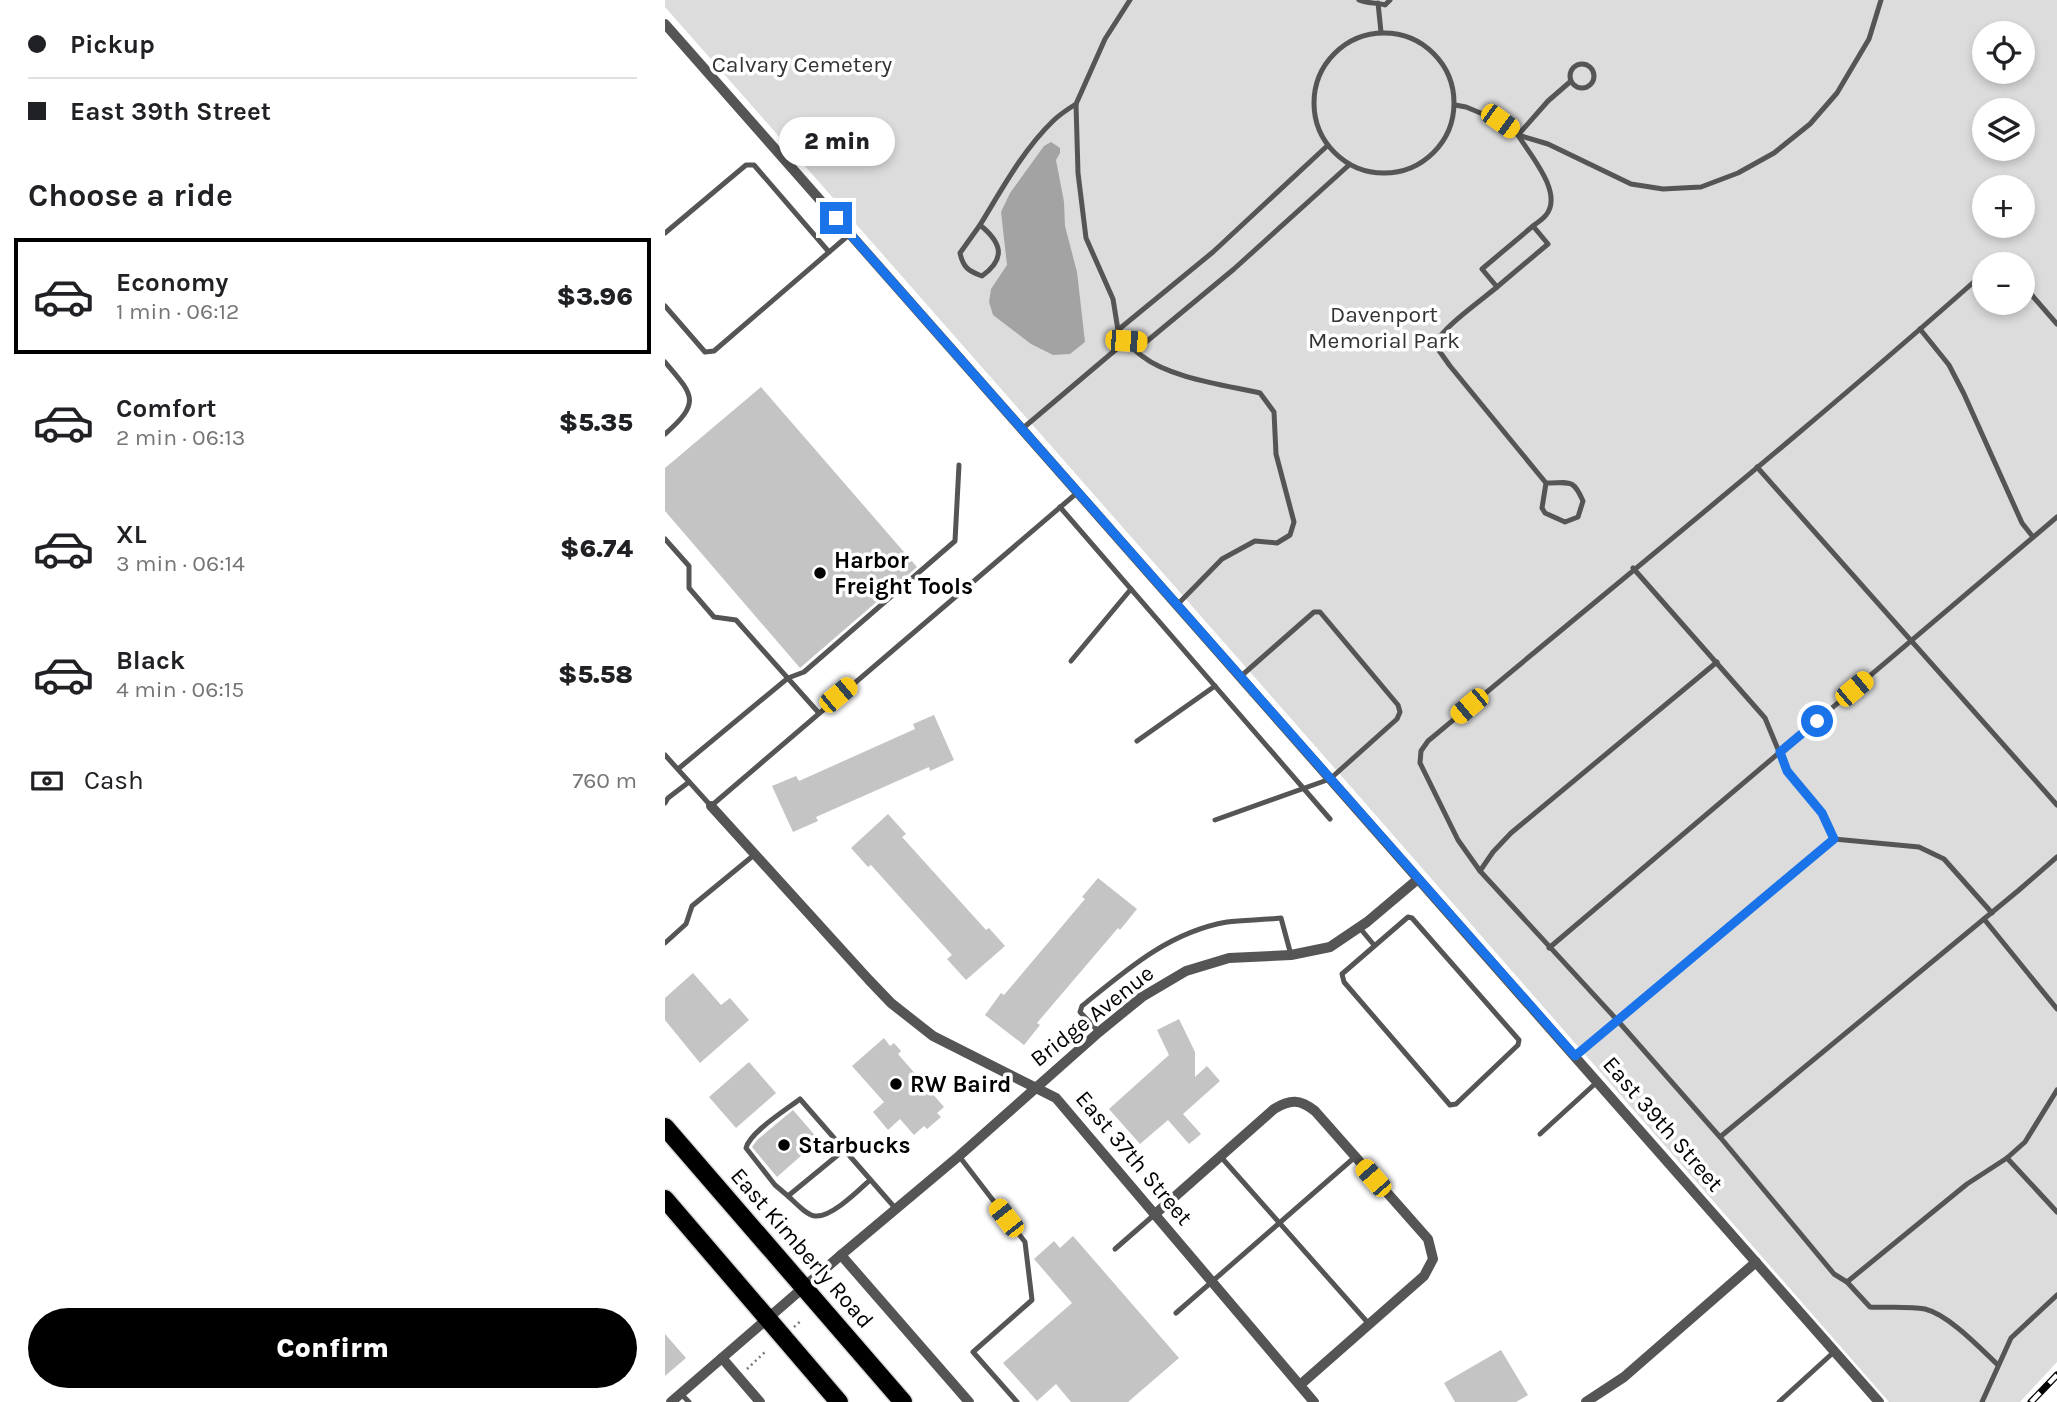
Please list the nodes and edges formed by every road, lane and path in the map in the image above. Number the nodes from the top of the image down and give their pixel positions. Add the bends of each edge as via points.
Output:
1 (1130, 0) edge
2 (1359, 0) edge
3 (1391, 0) edge
4 (1881, 0) edge
5 (1378, 3) junction
6 (665, 24) edge
7 (1381, 32) junction
8 (1571, 81) junction
9 (1076, 104) junction
10 (1455, 105) junction
11 (1518, 135) junction
12 (1328, 146) junction
13 (1349, 164) junction
14 (980, 225) junction
15 (1533, 226) junction
16 (665, 233) edge
17 (850, 234) junction
18 (829, 252) junction
19 (1972, 283) edge
20 (1497, 287) junction
21 (2035, 299) edge
22 (665, 306) edge
23 (2057, 324) edge
24 (1920, 329) junction
25 (1118, 330) junction
26 (1126, 341) junction
27 (665, 362) edge
28 (1022, 429) junction
29 (665, 434) edge
30 (959, 465) dead end
31 (1756, 467) junction
32 (1546, 483) junction
33 (1077, 492) junction
34 (1060, 507) junction
35 (2057, 517) edge
36 (2033, 537) junction
37 (665, 539) edge
38 (1633, 569) junction
39 (1131, 589) junction
40 (1177, 604) junction
41 (1910, 642) junction
42 (1071, 661) dead end
43 (1717, 662) junction
44 (1240, 677) junction
45 (787, 678) junction
46 (1215, 686) junction
47 (818, 712) junction
48 (1137, 741) dead end
49 (1780, 752) junction
50 (665, 755) edge
51 (678, 769) junction
52 (1330, 779) junction
53 (689, 782) junction
54 (1303, 788) junction
55 (665, 803) edge
56 (2057, 805) edge
57 (711, 806) junction
58 (1330, 819) dead end
59 (1215, 820) dead end
60 (1834, 839) junction
61 (754, 855) junction
62 (2057, 857) edge
63 (1480, 870) junction
64 (1418, 879) junction
65 (1992, 913) junction
66 (1984, 919) junction
67 (1359, 927) junction
68 (665, 943) edge
69 (1374, 945) junction
70 (1549, 948) junction
71 (1291, 955) junction
72 (2057, 1009) edge
73 (1618, 1021) junction
74 (1099, 1032) junction
75 (1575, 1056) junction
76 (1597, 1082) junction
77 (1036, 1087) junction
78 (2057, 1090) edge
79 (665, 1127) edge
80 (1540, 1134) dead end
81 (1720, 1137) junction
82 (844, 1150) junction
83 (959, 1156) junction
84 (1221, 1157) junction
85 (1355, 1157) junction
86 (2007, 1158) junction
87 (870, 1180) junction
88 (788, 1196) junction
89 (665, 1199) edge
90 (896, 1209) junction
91 (2057, 1212) edge
92 (1154, 1214) junction
93 (1279, 1223) junction
94 (1115, 1249) dead end
95 (841, 1255) junction
96 (1756, 1262) junction
97 (1212, 1282) junction
98 (1847, 1282) junction
99 (803, 1288) junction
100 (2057, 1295) edge
101 (1176, 1313) dead end
102 (767, 1319) junction
103 (802, 1320) dead end
104 (1369, 1324) junction
105 (791, 1329) dead end
106 (1835, 1351) junction
107 (765, 1352) dead end
108 (722, 1359) junction
109 (1999, 1365) junction
110 (747, 1368) dead end
111 (1300, 1385) junction
112 (685, 1398) edge
113 (671, 1402) edge
114 (760, 1402) edge
115 (839, 1402) edge
116 (903, 1402) edge
117 (969, 1402) edge
118 (1017, 1402) edge
119 (1314, 1402) edge
120 (1586, 1402) edge
121 (1779, 1402) edge
122 (1879, 1402) edge
123 (1982, 1402) edge

1 - 9 lane via 1105,39
2 - 5 lane
3 - 5 lane via 1385,5
4 - 11 lane via 1869,39 1837,93 1810,124 1774,153 1701,187 1663,190 1631,184 1548,144
5 - 7 lane
6 - 17 street, East 39th Street
7 - 10 lane via 1402,34 1425,45 1443,64
7 - 12 lane via 1356,38 1335,51 1321,71 1314,116
8 - 8 lane via 1570,73 1577,65 1593,70 1588,86
8 - 11 lane
9 - 14 lane via 1054,120 1033,145
9 - 25 lane via 1086,239 1113,299
10 - 11 lane via 1500,121
10 - 13 lane via 1442,144 1420,164 1399,173 1369,173
11 - 15 lane via 1547,180 1552,199 1547,215
12 - 13 lane
12 - 25 lane via 1213,252
13 - 26 lane via 1146,342
14 - 14 lane via 960,253 962,264 982,276 992,269 999,246
15 - 20 lane via 1482,269
15 - 20 lane via 1548,244
16 - 18 lane via 746,165 754,166
17 - 18 lane
17 - 28 street, East 39th Street
18 - 22 lane via 714,351 705,352
19 - 24 lane
20 - 32 lane via 1445,330 1435,345
21 - 23 lane
24 - 31 lane
24 - 36 lane via 1949,365 2022,523
25 - 26 lane
26 - 28 lane
26 - 40 lane via 1159,366 1260,393 1275,412 1276,454 1294,522 1290,535 1277,543 1255,541 1221,559
27 - 29 lane via 687,388 690,401 684,418
28 - 33 street, East 39th Street
30 - 45 lane via 955,541 804,672
31 - 38 lane
31 - 41 lane
32 - 32 lane via 1545,513 1565,522 1578,517 1583,501 1576,486
33 - 34 lane
33 - 40 street, East 39th Street
34 - 39 lane
34 - 47 lane
35 - 36 lane
36 - 41 lane
37 - 45 lane via 689,566 689,589 698,600 714,617 736,620
38 - 43 lane
38 - 63 lane via 1421,751 1420,763 1458,840
39 - 42 lane
39 - 46 lane
40 - 44 street, East 39th Street
41 - 49 lane
41 - 56 lane
43 - 49 lane via 1765,718
43 - 63 lane via 1511,833
44 - 52 street, East 39th Street
44 - 52 lane via 1314,612 1320,612 1400,712
45 - 47 lane
45 - 51 lane
46 - 48 lane
46 - 54 lane
47 - 57 lane
49 - 60 lane via 1787,771 1822,813
49 - 70 lane
50 - 51 lane
51 - 53 lane
52 - 54 lane
52 - 64 street, East 39th Street
53 - 55 lane
53 - 57 lane
54 - 58 lane
54 - 59 lane
57 - 61 street, East 37th Street
60 - 65 lane via 1919,847 1944,859
60 - 73 lane
61 - 68 lane via 692,906 686,924
61 - 77 street, East 37th Street via 891,1003 933,1036
62 - 65 lane
63 - 70 lane
64 - 67 street, Bridge Avenue
64 - 75 street, East 39th Street
65 - 66 lane
66 - 72 lane
66 - 81 lane
67 - 69 lane
67 - 71 street, Bridge Avenue via 1330,947
69 - 69 lane via 1342,974 1344,982 1450,1105 1456,1104 1519,1040 1412,918
70 - 73 lane
71 - 74 street, Bridge Avenue via 1229,958 1186,971
71 - 74 lane via 1281,918 1226,923 1187,934 1160,946 1082,1006 1080,1012
73 - 75 lane
73 - 81 lane
74 - 77 street, Bridge Avenue
75 - 76 street, East 39th Street
76 - 80 lane
76 - 96 street, East 39th Street
77 - 83 street, Bridge Avenue
77 - 92 street, East 37th Street via 1056,1098
78 - 86 lane via 2025,1142
79 - 99 main road, East Kimberly Road
81 - 98 lane via 1834,1274
82 - 87 lane
82 - 88 lane
82 - 88 lane via 800,1100 769,1123 746,1148
83 - 90 street, Bridge Avenue
83 - 118 lane via 1025,1242 1032,1300 973,1352
84 - 85 street via 1274,1109 1295,1100 1315,1111
84 - 92 street
84 - 93 lane
85 - 93 lane
85 - 104 street via 1427,1239 1433,1259 1424,1276
86 - 91 lane
86 - 98 lane via 1967,1184
87 - 88 lane via 835,1209 815,1216
87 - 90 lane
89 - 102 main road
90 - 95 street, Bridge Avenue
92 - 94 lane
92 - 97 street, East 37th Street
93 - 97 lane
93 - 104 lane
95 - 99 street, Bridge Avenue
95 - 117 street
96 - 106 street, East 39th Street
96 - 120 street via 1624,1377
97 - 101 lane
97 - 111 street, East 37th Street
98 - 109 lane via 1870,1307 1926,1310 1948,1321
99 - 102 street, Bridge Avenue
99 - 116 main road, East Kimberly Road
100 - 109 lane via 2011,1338
102 - 108 street, Bridge Avenue
102 - 115 main road
103 - 105 path
104 - 111 street
106 - 121 lane
106 - 122 street, East 39th Street
107 - 110 path
108 - 112 street, Bridge Avenue
108 - 114 street
109 - 123 lane
111 - 119 street, East 37th Street
112 - 113 street, Bridge Avenue

